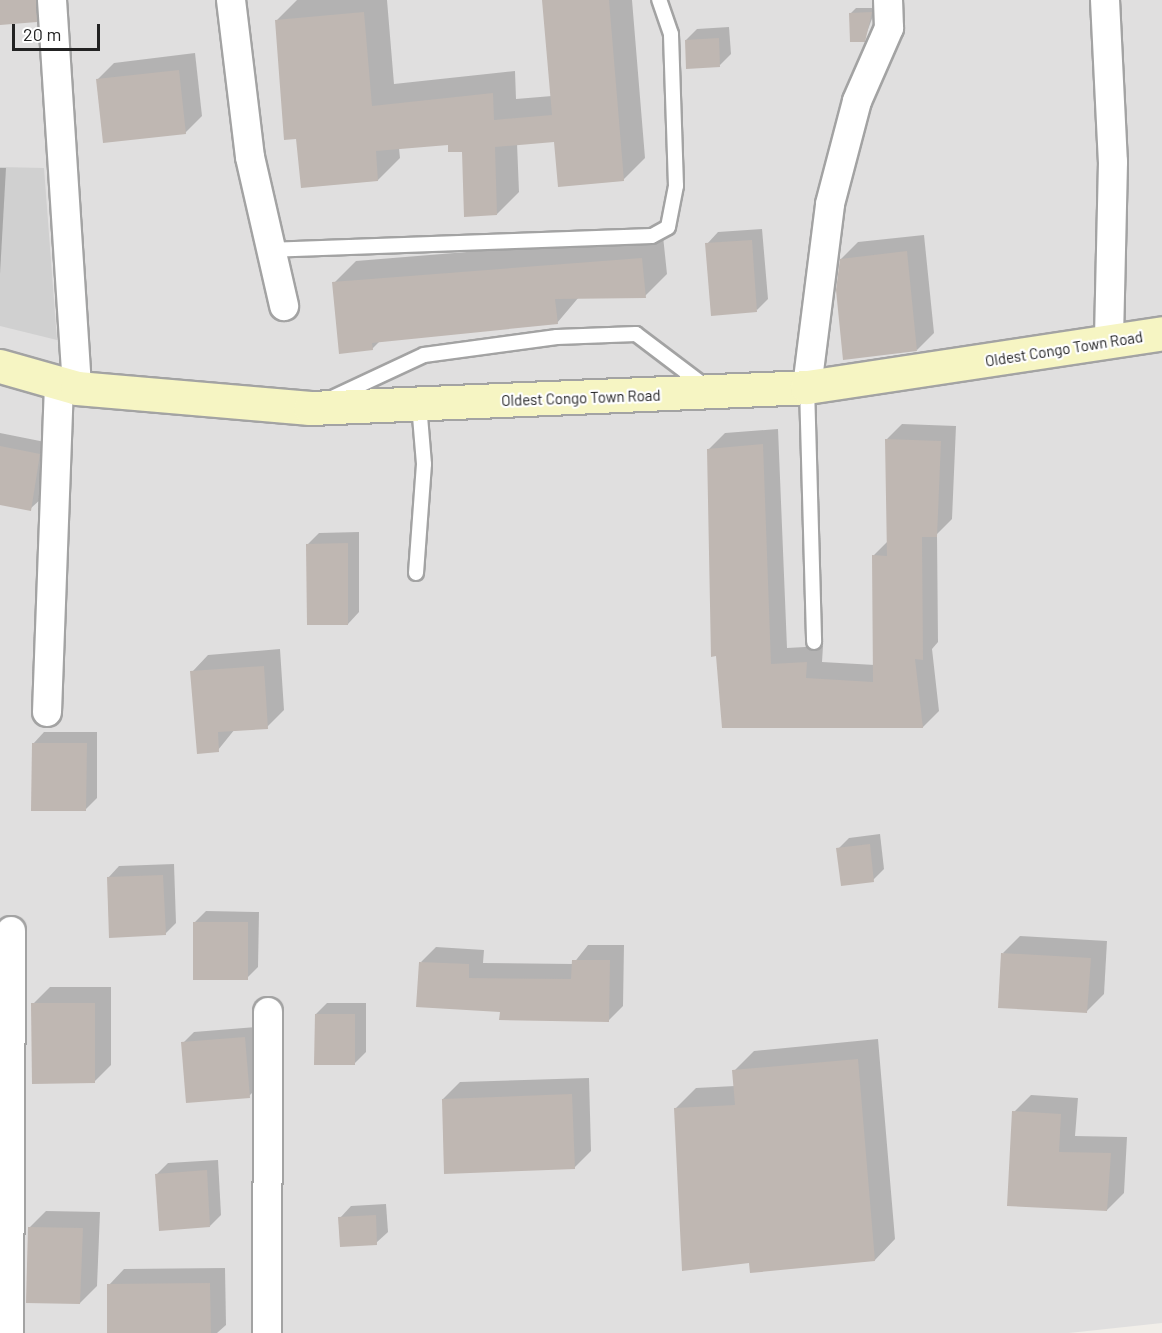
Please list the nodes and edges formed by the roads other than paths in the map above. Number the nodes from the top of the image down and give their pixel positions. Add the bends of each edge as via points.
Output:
1 (52, 0) edge
2 (231, 0) edge
3 (659, 0) edge
4 (888, 0) edge
5 (1105, 0) edge
6 (267, 250) junction
7 (284, 306) dead end
8 (1162, 333) edge
9 (1109, 342) junction
10 (0, 366) edge
11 (68, 385) junction
12 (807, 387) junction
13 (712, 393) junction
14 (419, 405) junction
15 (310, 408) junction
16 (416, 573) dead end
17 (814, 642) dead end
18 (47, 712) dead end
19 (11, 931) dead end
20 (268, 1012) dead end
21 (9, 1333) edge
22 (267, 1333) edge

1 - 11 street
2 - 6 street
3 - 6 lane via 670,33 676,186 668,227 652,236
4 - 12 street via 889,28 857,101 830,204
5 - 9 street via 1113,162
6 - 7 street
8 - 9 street, Oldest Congo Town Road
9 - 12 street, Oldest Congo Town Road
10 - 11 street, Oldest Congo Town Road
11 - 15 street, Oldest Congo Town Road
11 - 18 street
12 - 13 street, Oldest Congo Town Road
12 - 17 lane
13 - 14 street, Oldest Congo Town Road
13 - 15 lane via 636,334 556,338 424,355
14 - 15 street, Oldest Congo Town Road
14 - 16 lane via 424,464
19 - 21 street
20 - 22 street

